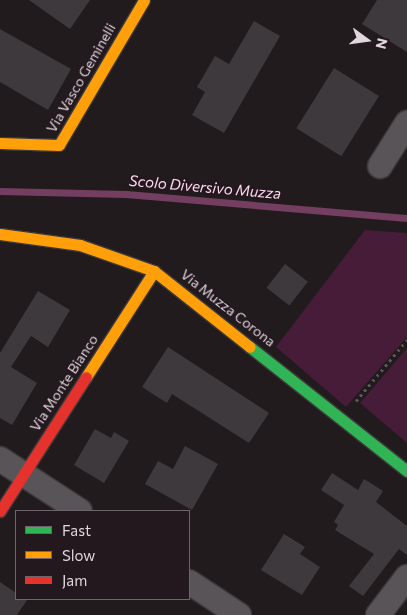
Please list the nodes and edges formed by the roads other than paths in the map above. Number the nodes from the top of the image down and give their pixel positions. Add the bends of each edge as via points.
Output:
1 (144, 0) edge
2 (407, 123) edge
3 (0, 143) edge
4 (380, 166) dead end
5 (0, 234) edge
6 (154, 271) junction
7 (0, 459) edge
8 (407, 471) edge
9 (24, 474) junction
10 (78, 510) edge
11 (0, 511) edge
12 (407, 577) edge
13 (190, 583) edge
14 (239, 615) edge
15 (378, 615) edge

1 - 3 street, Via Vasco Geminelli via 60,145
2 - 4 street
5 - 6 street, Via Muzza Corona via 80,245
6 - 8 street, Via Muzza Corona
6 - 9 street, Via Monte Bianco
7 - 9 street
9 - 10 street
9 - 11 street, Via Monte Bianco
12 - 15 street
13 - 14 street

